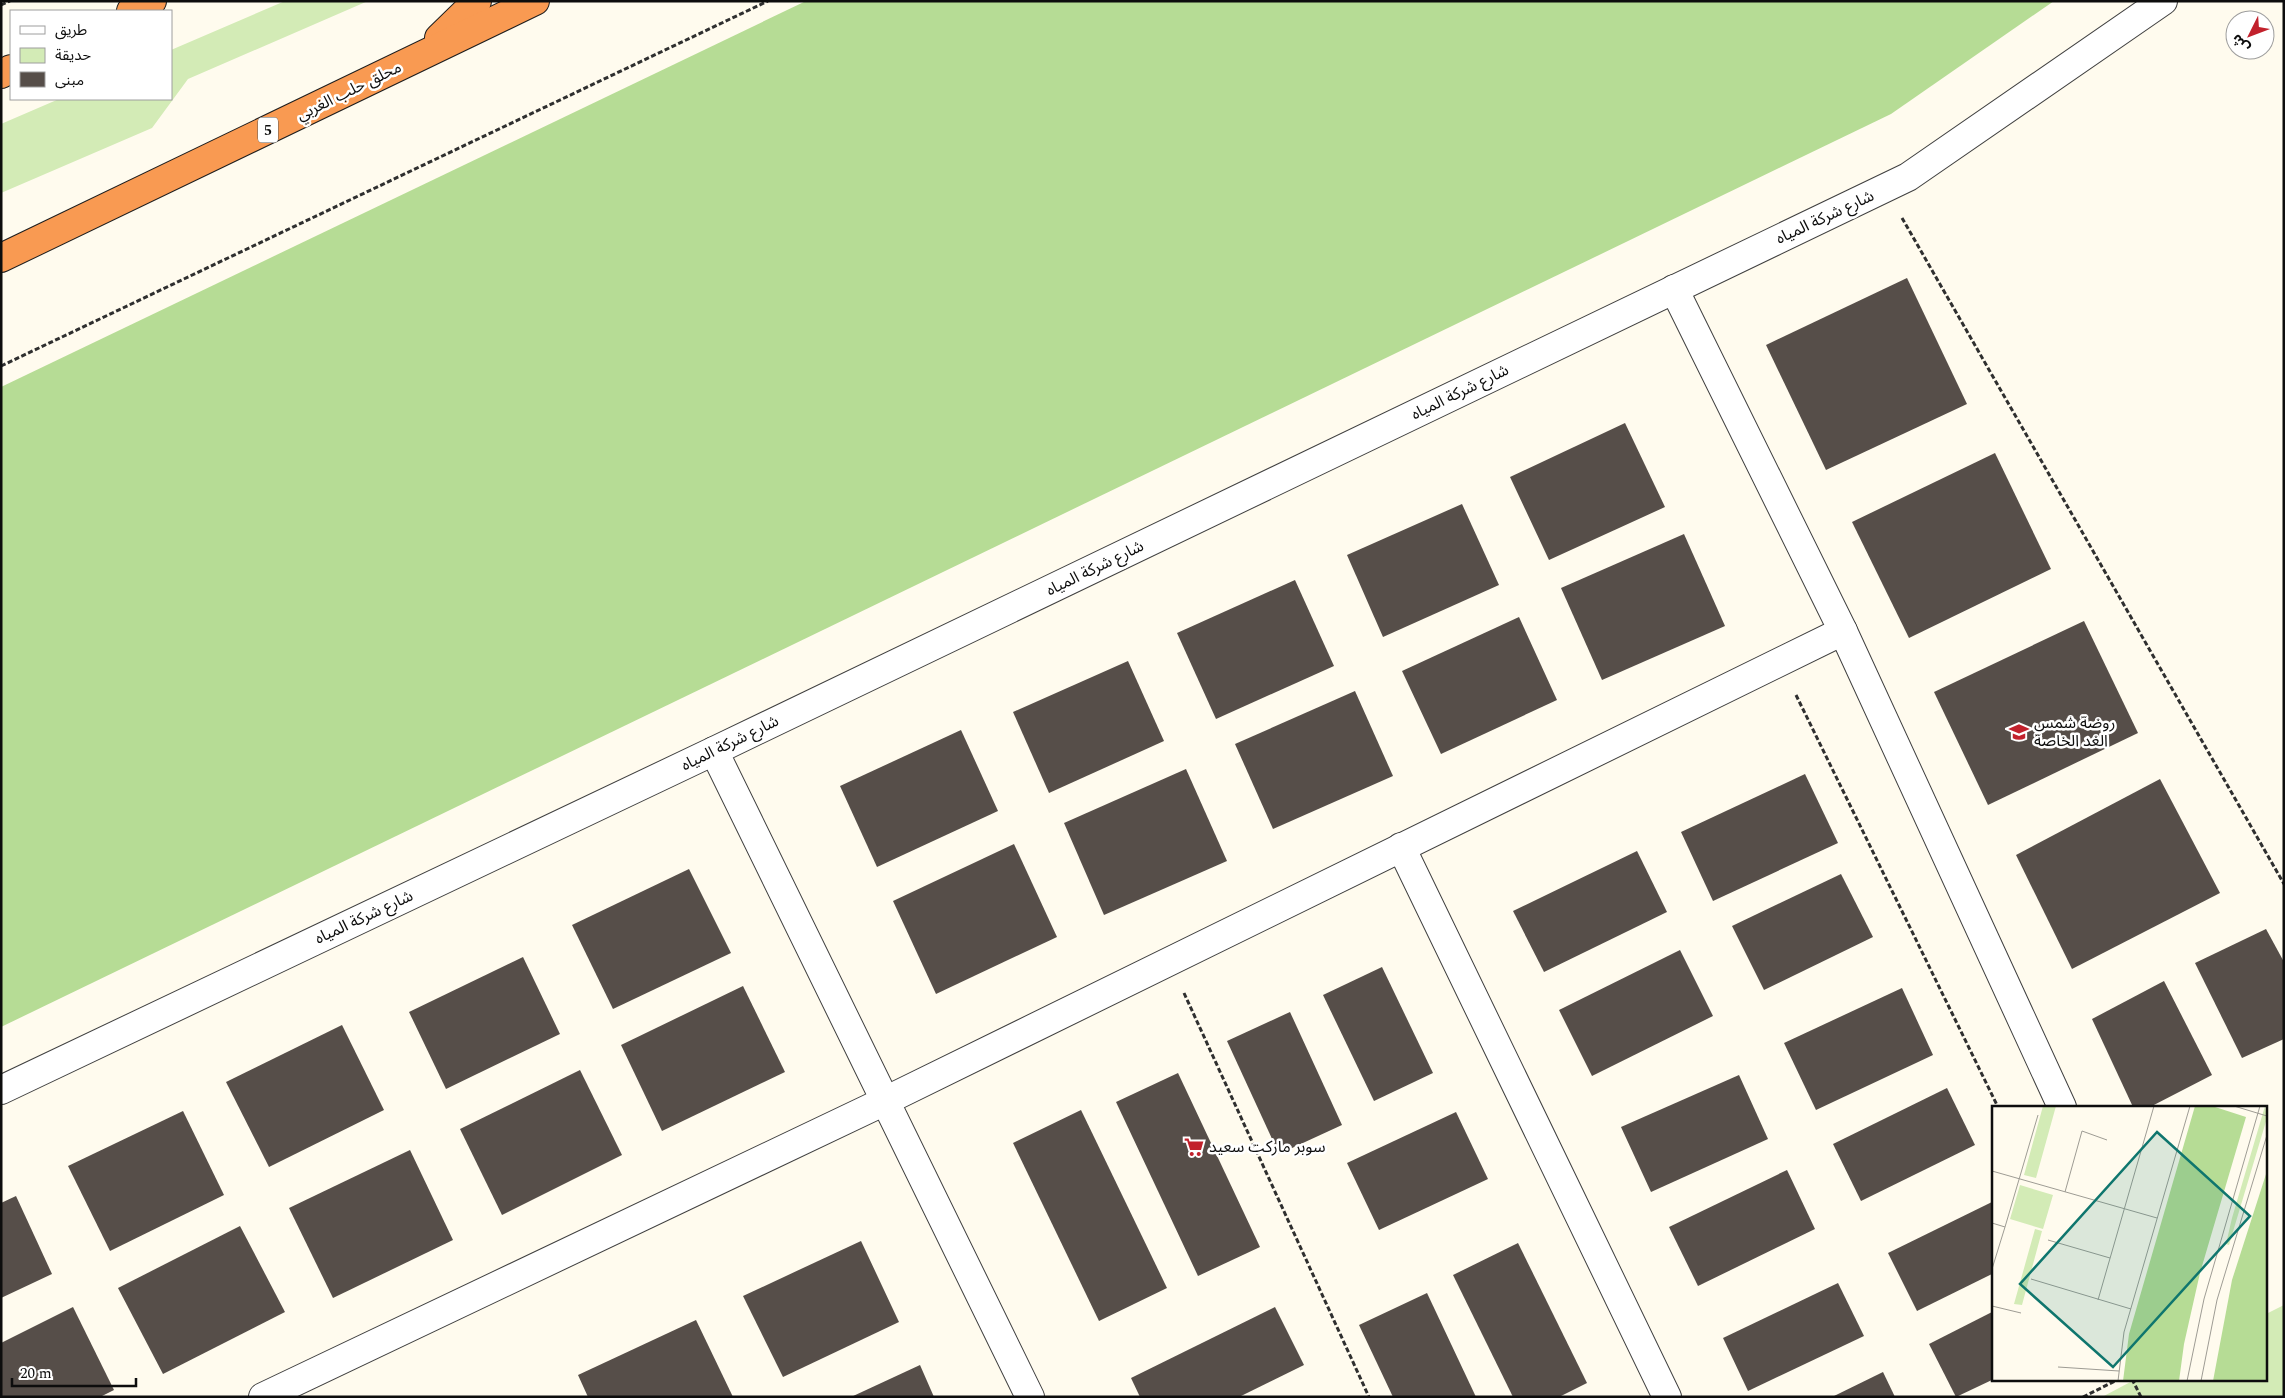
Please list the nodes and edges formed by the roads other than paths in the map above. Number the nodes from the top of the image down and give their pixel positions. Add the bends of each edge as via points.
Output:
1 (152, 1) edge
2 (477, 1) edge
3 (534, 1) edge
4 (2163, 1) edge
5 (133, 10) edge
6 (413, 60) junction
7 (1, 258) edge
8 (1674, 289) junction
9 (1843, 631) junction
10 (714, 751) junction
11 (1401, 847) junction
12 (1, 1090) edge
13 (885, 1101) junction
14 (2062, 1106) edge
15 (263, 1397) edge
16 (1030, 1397) edge
17 (1667, 1397) edge

1 - 5 highway
2 - 6 highway via 458,22
3 - 6 highway, محلق حلب الغربي / 5
4 - 8 street, شارع شركة المياه via 1908,177
6 - 7 highway, محلق حلب الغربي / 5
8 - 9 street
8 - 10 street, شارع شركة المياه
9 - 11 street
9 - 14 street
10 - 12 street, شارع شركة المياه
10 - 13 street
11 - 13 street
11 - 17 street
13 - 15 street
13 - 16 street

